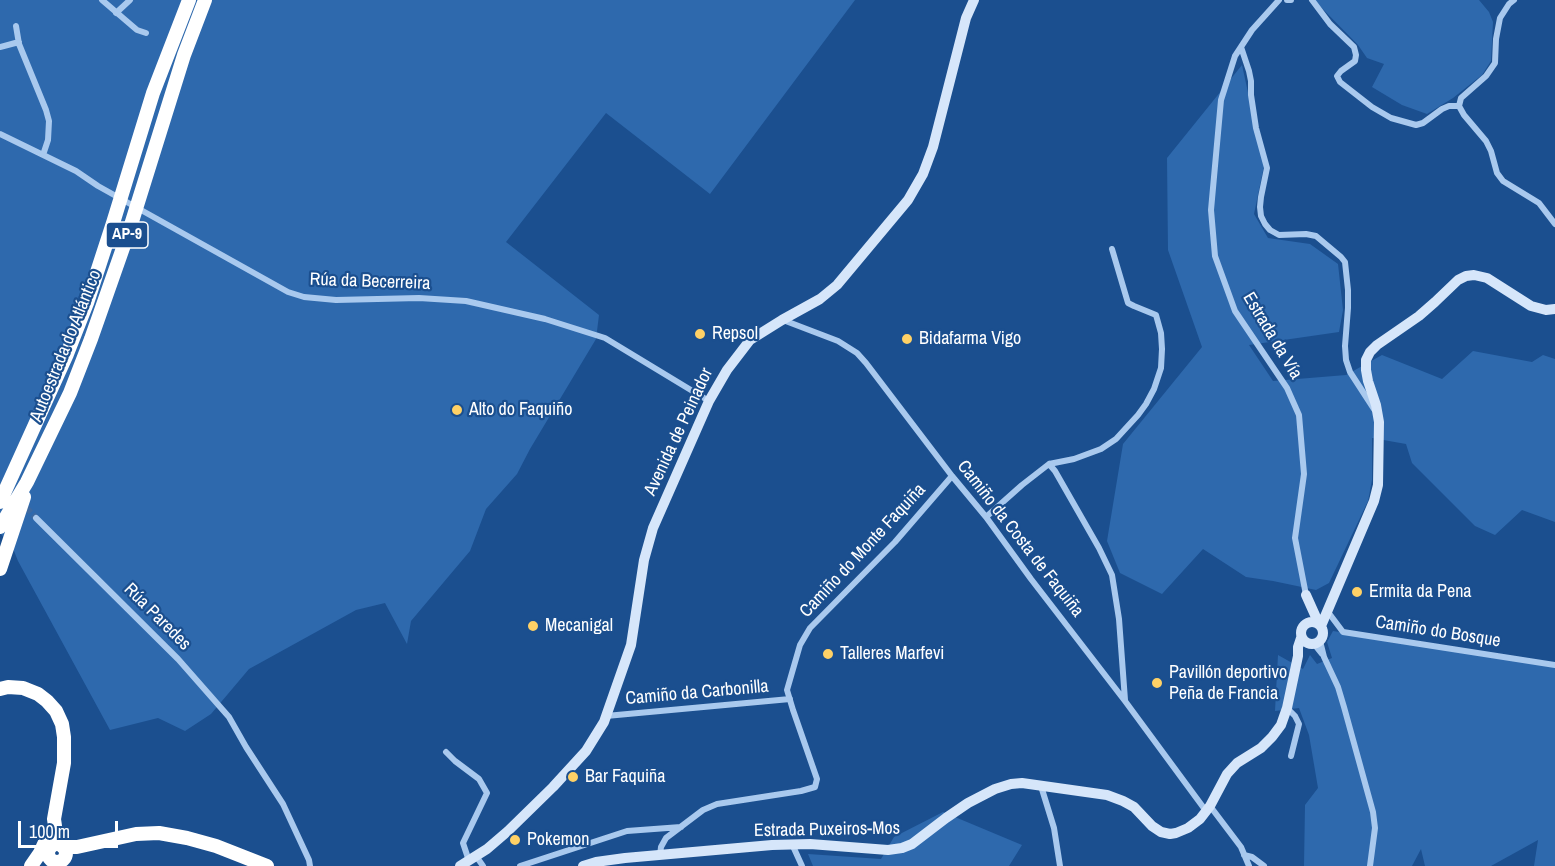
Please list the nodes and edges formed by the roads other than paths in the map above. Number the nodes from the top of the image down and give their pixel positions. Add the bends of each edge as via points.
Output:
1 (102, 0) edge
2 (130, 0) edge
3 (189, 0) edge
4 (205, 0) edge
5 (974, 0) edge
6 (1279, 0) edge
7 (1312, 0) edge
8 (1514, 0) edge
9 (116, 13) junction
10 (16, 26) dead end
11 (146, 33) dead end
12 (19, 42) junction
13 (0, 47) edge
14 (1241, 47) junction
15 (1459, 106) junction
16 (0, 134) edge
17 (43, 155) junction
18 (1555, 224) edge
19 (1112, 249) dead end
20 (1555, 309) edge
21 (782, 320) junction
22 (709, 401) junction
23 (1377, 413) junction
24 (36, 464) junction
25 (1049, 464) junction
26 (952, 476) junction
27 (1, 501) edge
28 (986, 517) junction
29 (36, 518) tunnel mouth
30 (0, 527) edge
31 (0, 569) edge
32 (1306, 595) junction
33 (1327, 611) junction
34 (1306, 623) junction
35 (1320, 625) junction
36 (1310, 641) junction
37 (1555, 665) edge
38 (0, 689) edge
39 (790, 699) junction
40 (1125, 700) junction
41 (1287, 708) junction
42 (606, 716) junction
43 (446, 752) dead end
44 (1291, 756) dead end
45 (1041, 786) junction
46 (1208, 808) junction
47 (54, 819) junction
48 (681, 826) junction
49 (792, 844) junction
50 (660, 855) junction
51 (1244, 855) junction
52 (56, 856) edge
53 (468, 861) edge
54 (31, 866) edge
55 (38, 866) edge
56 (267, 866) edge
57 (310, 866) edge
58 (483, 866) edge
59 (520, 866) edge
60 (582, 866) edge
61 (802, 866) edge
62 (1060, 866) edge
63 (1249, 866) edge
64 (1264, 866) edge
65 (1370, 866) edge

1 - 9 street
2 - 9 street
3 - 27 highway, Autoestrada do Atlántico / AP-9 via 153,93 83,313
4 - 24 highway, Autoestrada do Atlántico / AP-9 via 91,339
5 - 21 street, Avenida de Peinador via 933,147 908,200 837,285
6 - 14 street, Estrada da Vía
7 - 15 street via 1354,47 1354,60 1337,76 1340,82 1372,107 1391,118 1416,124 1449,106
8 - 15 street via 1500,18 1495,63 1461,98
9 - 11 street via 136,30
10 - 12 street
12 - 13 street
12 - 17 street via 49,121
14 - 23 street via 1267,168 1262,216 1270,230 1279,235 1316,236 1345,262 1346,360
14 - 32 street, Estrada da Vía via 1221,100 1211,210 1215,256 1235,311 1287,388 1299,415 1304,474 1295,538
15 - 18 street via 1486,141 1503,181 1539,203
16 - 17 street, Rúa da Becerreira
17 - 22 street, Rúa da Becerreira via 288,292 336,300 466,301 545,319 605,338
19 - 25 street via 1128,303 1156,315 1161,333 1161,368 1146,404 1116,439 1101,449
20 - 23 street via 1531,306 1487,278 1474,275 1458,280 1370,352 1366,370
21 - 22 street, Avenida de Peinador via 750,340 726,370
21 - 26 street, Camiño da Costa de Faquiña via 838,341 857,353
22 - 42 street, Avenida de Peinador via 653,528 631,645
23 - 33 street via 1378,485 1374,501
24 - 30 highway, Autoestrada do Atlántico / AP-9
24 - 31 highway
25 - 28 street
25 - 40 street via 1112,575
26 - 28 street, Camiño da Costa de Faquiña
26 - 39 street, Camiño do Monte Faquiña via 895,542 810,628 800,645 787,690
28 - 40 street, Camiño da Costa de Faquiña
29 - 57 street, Rúa Paredes via 178,659 229,717 283,804
32 - 34 street
32 - 35 street
33 - 35 street
33 - 37 street, Camiño do Bosque via 1343,632
34 - 35 street
34 - 36 street via 1300,630
35 - 36 street via 1323,635
36 - 41 street, Estrada Puxeiros-Mos via 1298,647
36 - 65 street via 1324,657 1338,687 1373,812
38 - 47 highway via 23,688 38,694 56,711 62,724 64,763
39 - 42 street, Camiño da Carbonilla
39 - 48 street, Camiño do Monte Faquiña via 817,779 814,787 717,804
40 - 46 street, Camiño da Costa de Faquiña
41 - 44 street via 1299,724
41 - 46 street, Estrada Puxeiros-Mos via 1272,737 1227,774
42 - 53 street, Avenida de Peinador via 586,751 553,787 508,831
43 - 53 street via 479,779 487,793 463,843
45 - 46 street, Estrada Puxeiros-Mos via 1107,795 1134,807 1152,826 1170,834 1188,828
45 - 49 street, Estrada Puxeiros-Mos via 1022,783 996,789 968,803 902,848
45 - 62 street
46 - 51 street, Camiño da Costa de Faquiña
47 - 52 highway
47 - 54 highway
48 - 50 street, Camiño do Monte Faquiña via 666,838
48 - 59 street via 627,831
49 - 50 street, Estrada Puxeiros-Mos
49 - 61 street
50 - 60 street, Estrada Puxeiros-Mos
51 - 63 street, Camiño da Costa de Faquiña
51 - 64 street
52 - 55 highway
52 - 56 highway via 73,847 159,833 216,846
53 - 58 street

